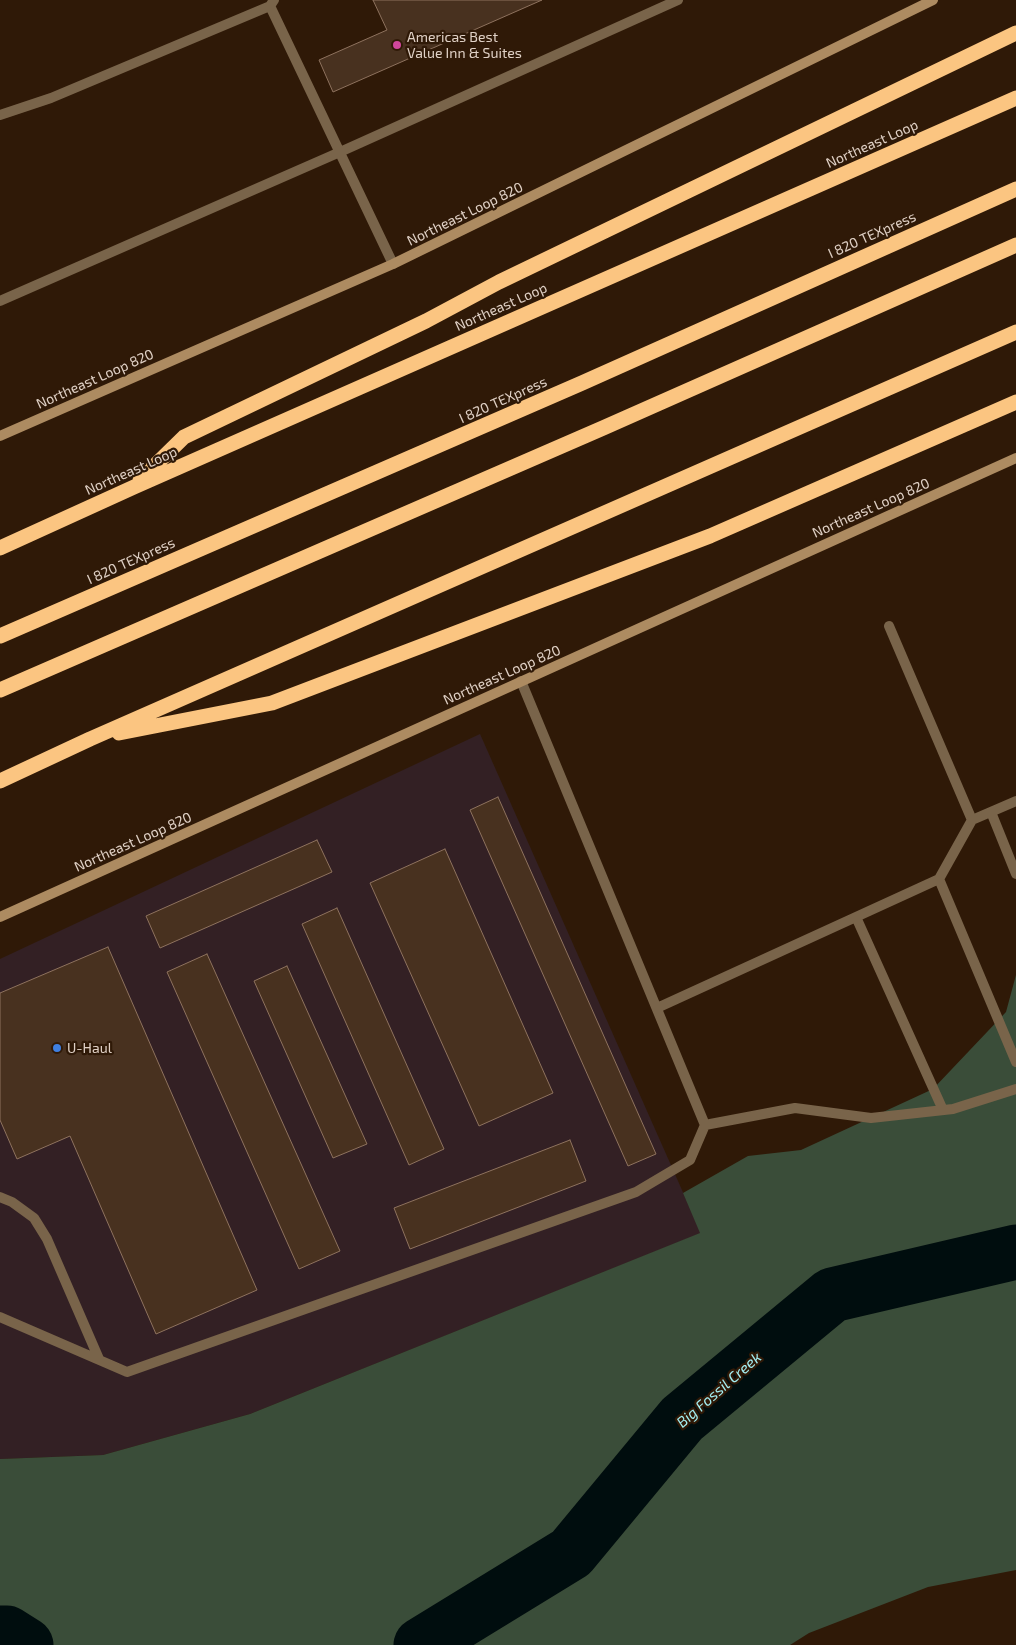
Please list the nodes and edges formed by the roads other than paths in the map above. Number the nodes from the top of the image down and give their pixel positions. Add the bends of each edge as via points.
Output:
1 (678, 0) edge
2 (933, 0) edge
3 (272, 3) edge
4 (1016, 33) edge
5 (1016, 98) edge
6 (0, 115) edge
7 (340, 152) junction
8 (1016, 189) edge
9 (1016, 245) edge
10 (393, 264) junction
11 (0, 302) edge
12 (1016, 332) edge
13 (1016, 402) edge
14 (0, 436) edge
15 (1016, 458) edge
16 (134, 487) junction
17 (0, 548) edge
18 (889, 626) dead end
19 (0, 636) edge
20 (521, 681) junction
21 (0, 690) edge
22 (90, 739) junction
23 (0, 781) edge
24 (1016, 802) edge
25 (991, 812) junction
26 (972, 820) junction
27 (1016, 874) edge
28 (939, 879) junction
29 (0, 917) edge
30 (856, 917) junction
31 (657, 1008) junction
32 (1016, 1062) edge
33 (1016, 1089) edge
34 (942, 1110) junction
35 (705, 1124) junction
36 (0, 1197) edge
37 (0, 1317) edge
38 (99, 1359) junction

1 - 7 lane
2 - 10 main road, Northeast Loop 820
3 - 6 lane via 51,98
3 - 7 lane
4 - 16 highway via 184,437
5 - 16 highway, Northeast Loop
7 - 10 lane
7 - 11 lane
8 - 19 highway, I 820 TEXpress via 582,383
9 - 21 highway
10 - 14 main road, Northeast Loop 820
12 - 22 highway
13 - 22 highway via 710,536 272,703
15 - 20 main road, Northeast Loop 820
16 - 17 highway, Northeast Loop
18 - 26 lane
20 - 29 main road, Northeast Loop 820
20 - 31 lane
22 - 23 highway
24 - 25 lane
25 - 26 lane
25 - 27 lane
26 - 28 lane
28 - 30 lane
28 - 32 lane
30 - 31 lane
30 - 34 lane
31 - 35 lane
33 - 34 lane
34 - 35 lane via 871,1118 795,1108
35 - 38 lane via 690,1160 636,1192 127,1372
36 - 38 lane via 34,1218 47,1239
37 - 38 lane

